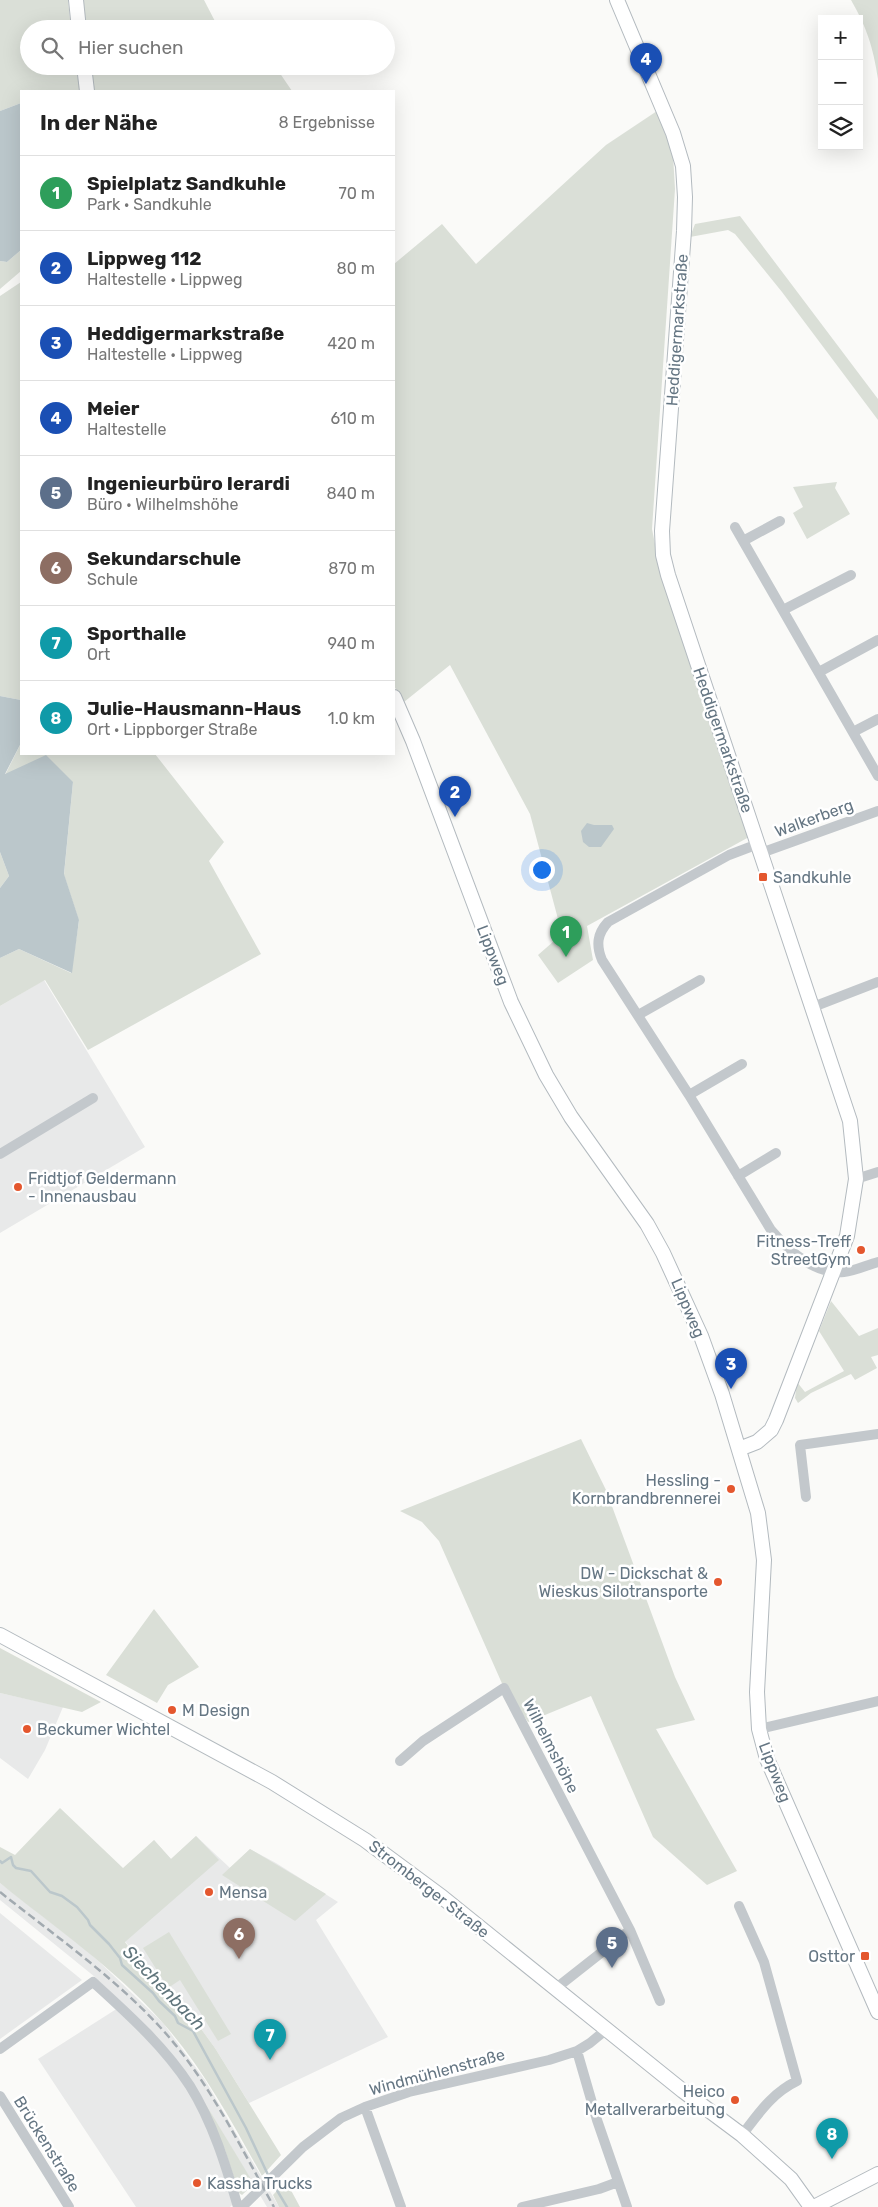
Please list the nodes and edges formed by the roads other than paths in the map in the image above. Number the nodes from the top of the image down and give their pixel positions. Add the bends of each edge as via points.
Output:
1 (76, 0) edge
2 (617, 0) edge
3 (78, 20) edge
4 (85, 75) edge
5 (88, 90) edge
6 (780, 521) dead end
7 (735, 527) dead end
8 (743, 541) junction
9 (851, 575) dead end
10 (783, 610) junction
11 (878, 640) edge
12 (819, 672) junction
13 (395, 699) edge
14 (878, 719) edge
15 (853, 732) junction
16 (878, 776) edge
17 (878, 811) edge
18 (759, 849) junction
19 (700, 980) dead end
20 (878, 982) edge
21 (813, 1007) junction
22 (638, 1015) junction
23 (742, 1064) dead end
24 (689, 1095) junction
25 (93, 1098) dead end
26 (776, 1153) dead end
27 (0, 1154) edge
28 (878, 1172) edge
29 (738, 1176) junction
30 (856, 1178) junction
31 (878, 1262) edge
32 (833, 1272) junction
33 (878, 1434) edge
34 (739, 1449) junction
35 (806, 1497) dead end
36 (0, 1635) edge
37 (878, 1701) edge
38 (759, 1729) junction
39 (400, 1760) dead end
40 (739, 1906) dead end
41 (630, 1930) junction
42 (555, 1989) junction
43 (875, 1996) edge
44 (660, 2001) dead end
45 (878, 2012) edge
46 (606, 2029) junction
47 (0, 2049) edge
48 (577, 2051) junction
49 (0, 2096) edge
50 (365, 2107) junction
51 (742, 2135) junction
52 (878, 2174) edge
53 (618, 2182) junction
54 (69, 2207) edge
55 (238, 2207) edge
56 (242, 2207) edge
57 (402, 2207) edge
58 (522, 2207) edge
59 (627, 2207) edge
60 (812, 2207) edge

1 - 3 street
2 - 18 street, Heddigermarkstraße via 673,133 683,166 684,231 662,531 663,555
4 - 5 street
6 - 8 street
7 - 8 street
8 - 10 street
9 - 10 street
10 - 12 street
11 - 12 street
12 - 15 street
13 - 34 street, Lippweg via 414,741 511,1002 546,1075 571,1117 647,1224 663,1253 701,1336
14 - 15 street
15 - 16 street
17 - 18 street, Walkerberg
18 - 21 street, Heddigermarkstraße
18 - 22 street via 728,855 608,922 601,930 598,950 602,960
19 - 22 street
20 - 21 street
21 - 30 street, Heddigermarkstraße via 850,1121
22 - 24 street
23 - 24 street
24 - 29 street
25 - 27 street
26 - 29 street
28 - 30 street
29 - 32 street via 782,1243 808,1263
30 - 32 street, Heddigermarkstraße via 847,1236
31 - 32 street via 845,1272
32 - 34 street, Heddigermarkstraße via 771,1430 757,1442
33 - 35 street via 800,1445
34 - 38 street, Lippweg via 758,1513 764,1560 757,1692
36 - 42 street, Stromberger Straße via 272,1782 332,1818 442,1897
37 - 38 street
38 - 43 street, Lippweg via 767,1759
39 - 41 street, Wilhelmshöhe via 423,1741 504,1688
40 - 51 street via 764,1962 797,2081 785,2087 762,2108
41 - 42 street
41 - 44 street, Wilhelmshöhe
42 - 46 street, Stromberger Straße
43 - 45 street, Lippweg
46 - 48 street, Windmühlenstraße
46 - 51 street, Stromberger Straße
47 - 55 street via 93,1982 144,2029 190,2086 221,2150
48 - 50 street, Windmühlenstraße via 439,2084
48 - 53 street
49 - 54 street, Brückenstraße
50 - 56 street, Windmühlenstraße via 320,2132
50 - 57 street
51 - 60 street, Stromberger Straße via 791,2179
52 - 60 street
53 - 58 street
53 - 59 street

